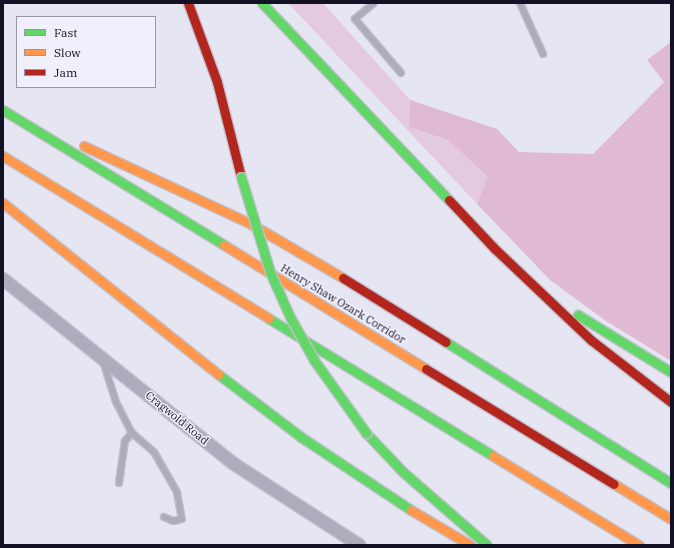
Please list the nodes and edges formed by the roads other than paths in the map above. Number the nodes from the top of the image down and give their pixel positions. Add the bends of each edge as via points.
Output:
1 (188, 3) edge
2 (262, 3) edge
3 (374, 3) edge
4 (520, 3) edge
5 (543, 54) dead end
6 (400, 73) dead end
7 (5, 110) edge
8 (3, 156) edge
9 (3, 203) edge
10 (3, 279) edge
11 (547, 297) junction
12 (101, 358) junction
13 (671, 372) edge
14 (671, 402) edge
15 (132, 433) junction
16 (119, 483) dead end
17 (671, 483) edge
18 (164, 517) dead end
19 (671, 519) edge
20 (359, 545) edge
21 (470, 545) edge
22 (486, 545) edge
23 (639, 545) edge

1 - 22 highway, bridge via 217,82 267,265 290,317 314,360 366,433 403,472
2 - 11 highway via 438,191
3 - 6 lane via 355,19
4 - 5 lane
7 - 17 highway via 258,227
7 - 19 highway, Henry Shaw Ozark Corridor
8 - 23 highway
9 - 21 highway via 296,433 382,492
10 - 12 street, Cragwold Road
11 - 13 highway
11 - 14 highway via 592,340
12 - 15 lane via 116,402
12 - 20 street, Cragwold Road via 234,464
15 - 16 lane via 125,441
15 - 18 lane via 154,452 177,492 182,519 173,521

